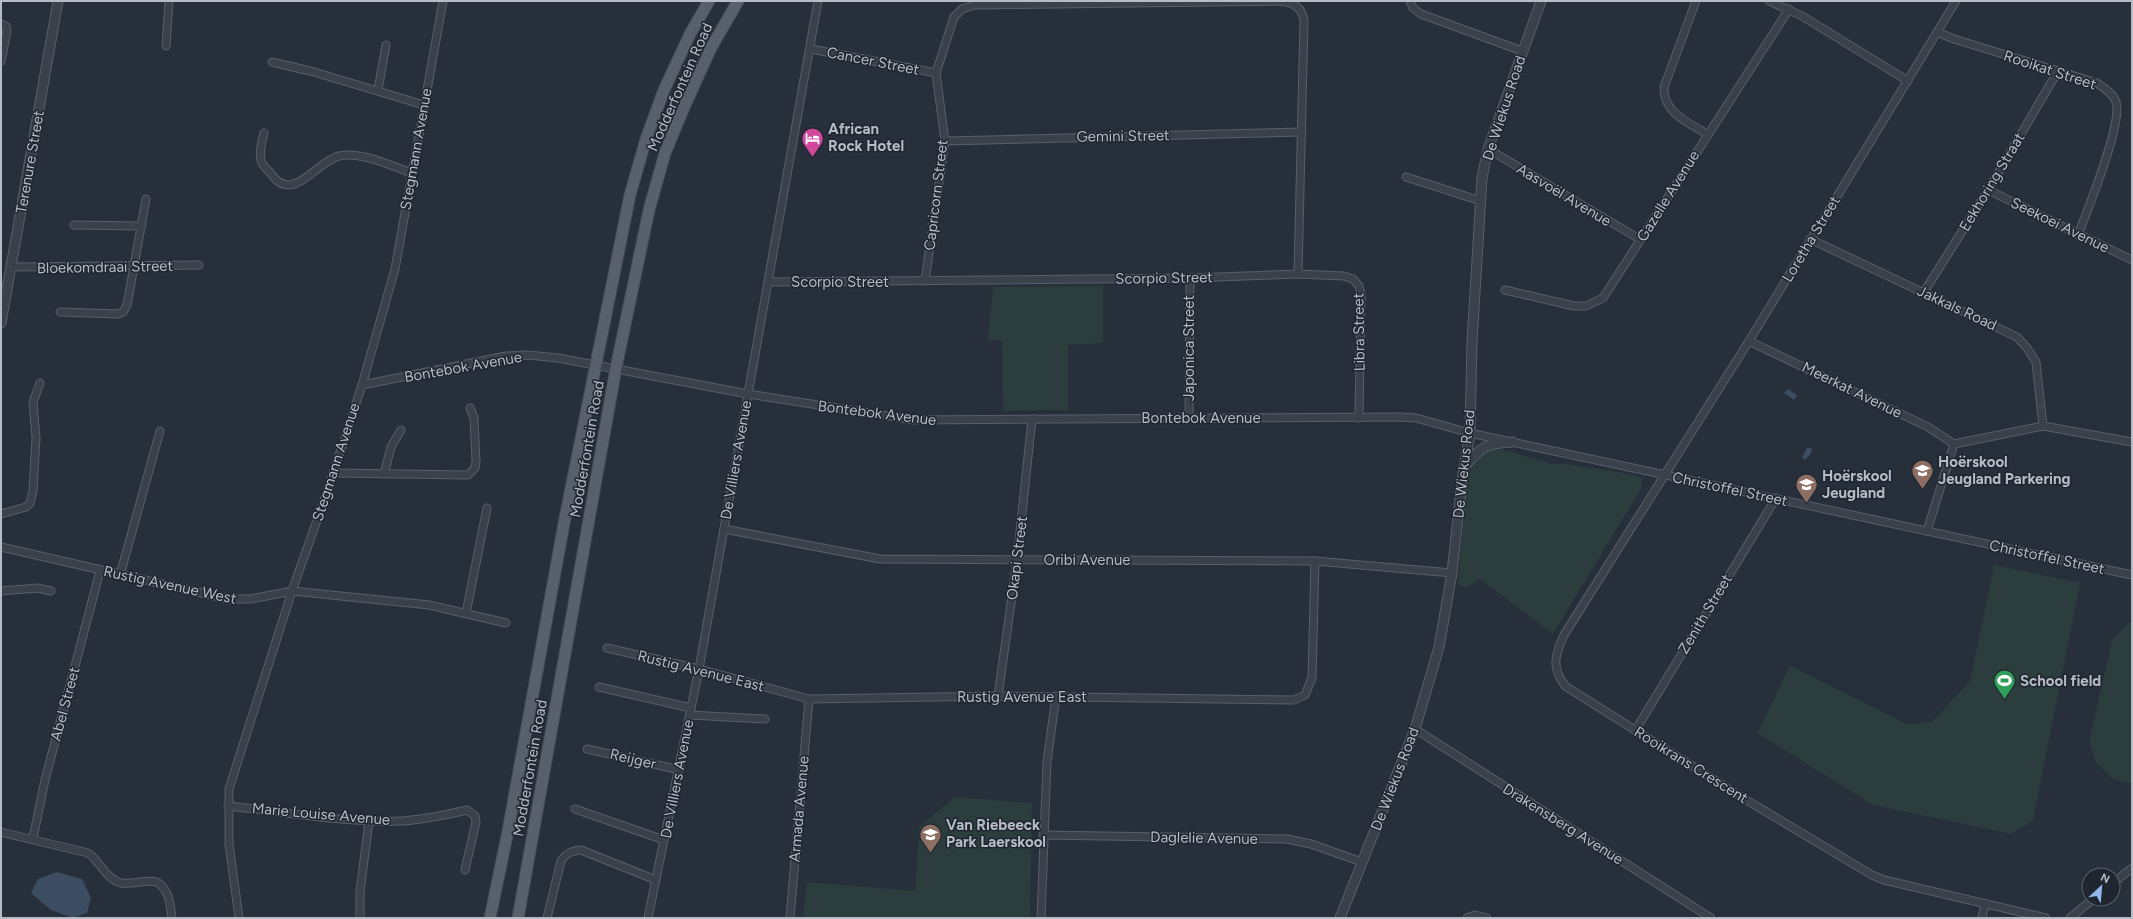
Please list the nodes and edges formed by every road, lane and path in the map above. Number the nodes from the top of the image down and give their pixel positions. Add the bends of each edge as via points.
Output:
1 (58, 1) edge
2 (169, 1) edge
3 (442, 1) edge
4 (709, 1) edge
5 (738, 1) edge
6 (818, 1) edge
7 (1410, 1) edge
8 (1540, 1) edge
9 (1696, 1) edge
10 (1769, 1) edge
11 (1956, 1) edge
12 (1789, 9) junction
13 (1, 24) edge
14 (1937, 32) junction
15 (386, 45) dead end
16 (166, 46) dead end
17 (811, 49) junction
18 (1522, 51) junction
19 (1, 61) edge
20 (272, 62) dead end
21 (2058, 71) junction
22 (936, 73) junction
23 (1908, 81) junction
24 (378, 90) junction
25 (424, 105) junction
26 (1302, 132) junction
27 (264, 133) dead end
28 (1707, 134) junction
29 (945, 141) junction
30 (1488, 149) junction
31 (412, 173) junction
32 (1406, 177) dead end
33 (1988, 190) junction
34 (146, 199) dead end
35 (1481, 201) junction
36 (74, 225) dead end
37 (142, 226) junction
38 (2078, 235) junction
39 (1810, 239) junction
40 (1641, 240) junction
41 (2132, 260) edge
42 (199, 266) dead end
43 (134, 267) junction
44 (11, 268) junction
45 (1298, 274) junction
46 (1190, 278) junction
47 (925, 281) junction
48 (768, 282) junction
49 (1505, 290) dead end
50 (1924, 292) junction
51 (60, 312) dead end
52 (1, 323) edge
53 (1749, 341) junction
54 (596, 365) junction
55 (616, 368) junction
56 (40, 383) dead end
57 (362, 384) junction
58 (748, 394) junction
59 (470, 408) dead end
60 (1189, 418) junction
61 (1359, 418) junction
62 (1032, 419) junction
63 (2043, 426) junction
64 (401, 430) dead end
65 (160, 431) dead end
66 (1470, 433) junction
67 (1513, 442) junction
68 (2132, 442) edge
69 (1954, 444) junction
70 (1464, 467) junction
71 (333, 473) junction
72 (384, 474) junction
73 (1663, 475) junction
74 (1776, 498) junction
75 (487, 508) dead end
76 (1, 514) edge
77 (724, 529) junction
78 (1927, 531) junction
79 (1, 547) edge
80 (1017, 560) junction
81 (1315, 561) junction
82 (100, 570) junction
83 (1452, 573) junction
84 (120, 574) junction
85 (2132, 575) edge
86 (1, 591) edge
87 (51, 591) dead end
88 (292, 591) junction
89 (466, 612) junction
90 (506, 623) dead end
91 (607, 648) dead end
92 (699, 669) junction
93 (599, 687) dead end
94 (998, 696) junction
95 (1056, 696) junction
96 (809, 700) junction
97 (690, 712) junction
98 (765, 719) dead end
99 (1414, 729) junction
100 (1635, 730) junction
101 (587, 749) dead end
102 (680, 770) junction
103 (228, 806) junction
104 (575, 809) dead end
105 (369, 821) junction
106 (1, 832) edge
107 (1043, 835) junction
108 (33, 838) junction
109 (664, 840) junction
110 (1362, 862) junction
111 (2132, 868) edge
112 (465, 870) dead end
113 (2121, 877) edge
114 (656, 880) junction
115 (1985, 904) junction
116 (2083, 907) edge
117 (1700, 911) junction
118 (172, 918) edge
119 (239, 918) edge
120 (360, 918) edge
121 (490, 918) edge
122 (518, 918) edge
123 (546, 918) edge
124 (648, 918) edge
125 (790, 918) edge
126 (1040, 918) edge
127 (1340, 918) edge
128 (1467, 918) edge
129 (1487, 918) edge
130 (1696, 918) edge
131 (1711, 918) edge
132 (1982, 918) edge
133 (2046, 918) edge
134 (2070, 918) edge

1 - 44 street, Terenure Street
2 - 16 street
3 - 25 street, Stegmann Avenue
4 - 54 main road, Modderfontein Road via 690,34 664,90 646,139 630,196
5 - 55 main road, Modderfontein Road via 711,48 665,153 649,210
6 - 17 street, De Villiers Avenue
7 - 18 street via 1413,8 1421,14
8 - 18 street, De Wiekus Road
9 - 28 street via 1664,87 1664,96 1668,108
10 - 12 street
11 - 14 street, Loretha Street
12 - 23 street
12 - 28 street, Gazelle Avenue
13 - 19 street via 6,26 7,31
14 - 21 street, Rooikat Street
14 - 23 street, Loretha Street
15 - 24 street
17 - 22 street, Cancer Street
17 - 48 street, De Villiers Avenue
18 - 30 street, De Wiekus Road
20 - 24 street
21 - 33 street, Eekhoring Straat
21 - 38 street, Rooikat Street via 2097,83 2113,96 2117,109 2104,165
22 - 26 street, Capricorn Street via 954,17 962,9 974,5 1282,1 1298,6 1304,21
22 - 29 street, Capricorn Street
23 - 39 street, Loretha Street
24 - 25 street
25 - 31 street, Stegmann Avenue
26 - 29 street, Gemini Street
26 - 45 street
27 - 31 street via 260,157 262,163 280,183 287,185 298,183 332,158 339,156 361,157
28 - 40 street, Gazelle Avenue
29 - 47 street, Capricorn Street
30 - 35 street, De Wiekus Road via 1482,178
30 - 40 street, Aasvoël Avenue
31 - 57 street, Stegmann Avenue via 395,269
32 - 35 street
33 - 38 street, Seekoei Avenue
33 - 50 street, Eekhoring Straat
34 - 37 street
35 - 66 street, De Wiekus Road via 1472,342
36 - 37 street
37 - 43 street
38 - 41 street, Seekoei Avenue
39 - 50 street, Jakkals Road
39 - 53 street, Loretha Street
40 - 49 street, Gazelle Avenue via 1610,290 1603,298 1591,304 1574,306
42 - 43 street, Bloekomdraai Street
43 - 44 street, Bloekomdraai Street
43 - 51 street via 127,305 121,314
44 - 52 street, Terenure Street
45 - 46 street, Scorpio Street
45 - 61 street, Libra Street via 1344,276 1353,279 1359,286
46 - 47 street, Scorpio Street
46 - 60 street, Japonica Street
47 - 48 street, Scorpio Street
48 - 58 street, De Villiers Avenue
50 - 63 street, Jakkals Road via 2017,337 2027,348 2036,362
53 - 69 street, Meerkat Avenue via 1928,427
53 - 73 street, Loretha Street
54 - 55 street, Bontebok Avenue
54 - 57 street, Bontebok Avenue via 528,355 506,356
54 - 121 main road, Modderfontein Road
55 - 58 street, Bontebok Avenue
55 - 122 main road, Modderfontein Road
56 - 76 street via 33,402 36,438 32,498 26,507
57 - 71 street, Stegmann Avenue
58 - 62 street, Bontebok Avenue via 914,420
58 - 77 street, De Villiers Avenue
59 - 72 street via 474,418 476,454 475,468 472,472 465,476
60 - 61 street, Bontebok Avenue
60 - 62 street, Bontebok Avenue
61 - 66 street, Bontebok Avenue via 1416,418
62 - 80 street, Okapi Street
63 - 68 street
63 - 69 street
64 - 72 street via 391,447
65 - 84 street
66 - 67 street, Christoffel Street
66 - 70 street, De Wiekus Road
67 - 70 street via 1481,448
67 - 73 street, Christoffel Street
69 - 78 street
70 - 83 street, De Wiekus Road
71 - 72 street
71 - 88 street, Stegmann Avenue
73 - 74 street, Christoffel Street
73 - 100 street, Rooikrans Crescent via 1564,635 1556,653 1558,677 1565,686
74 - 78 street, Christoffel Street
74 - 100 street, Zenith Street
75 - 89 street
77 - 80 street, Oribi Avenue via 880,559
77 - 92 street, De Villiers Avenue
78 - 85 street, Christoffel Street
79 - 82 street, Rustig Avenue West
80 - 81 street, Oribi Avenue
80 - 94 street, Okapi Street
81 - 83 street, Oribi Avenue
81 - 95 street, Rustig Avenue East via 1312,678 1308,691 1300,698 1294,700
82 - 84 street, Rustig Avenue West
82 - 108 street, Abel Street via 45,780
83 - 99 street, De Wiekus Road via 1439,647
84 - 88 street, Rustig Avenue West via 228,599 245,600
86 - 87 street via 37,588
88 - 89 street, Rustig Avenue West via 408,602
88 - 103 street, Stegmann Avenue via 229,789
89 - 90 street, Rustig Avenue West
91 - 92 street, Rustig Avenue East
92 - 96 street, Rustig Avenue East
92 - 97 street, De Villiers Avenue
93 - 97 street
94 - 95 street, Rustig Avenue East
94 - 96 street, Rustig Avenue East
95 - 107 street via 1047,762
96 - 125 street, Armada Avenue
97 - 98 street
97 - 102 street, De Villiers Avenue
99 - 110 street, De Wiekus Road
99 - 117 street, Drakensberg Avenue
100 - 115 street, Rooikrans Crescent via 1872,875
101 - 102 street, Reijger
102 - 109 street, De Villiers Avenue
103 - 105 street, Marie Louise Avenue
103 - 119 street, Stegmann Avenue via 229,844
104 - 109 street
105 - 112 street, Marie Louise Avenue via 402,821 434,818 467,810 472,812 476,822
105 - 120 street via 360,892
106 - 108 street
107 - 110 street, Daglelie Avenue via 1287,839 1311,844
107 - 126 street
108 - 118 street via 88,853 110,876 123,883 154,881 160,884 169,897
109 - 114 street, De Villiers Avenue
110 - 127 street, De Wiekus Road
111 - 113 street
114 - 123 street via 581,850 573,850 560,861
114 - 124 street, De Villiers Avenue
115 - 132 street
115 - 133 street, Rooikrans Crescent
116 - 134 street
117 - 130 street
117 - 131 street, Drakensberg Avenue
128 - 129 street via 1475,915

